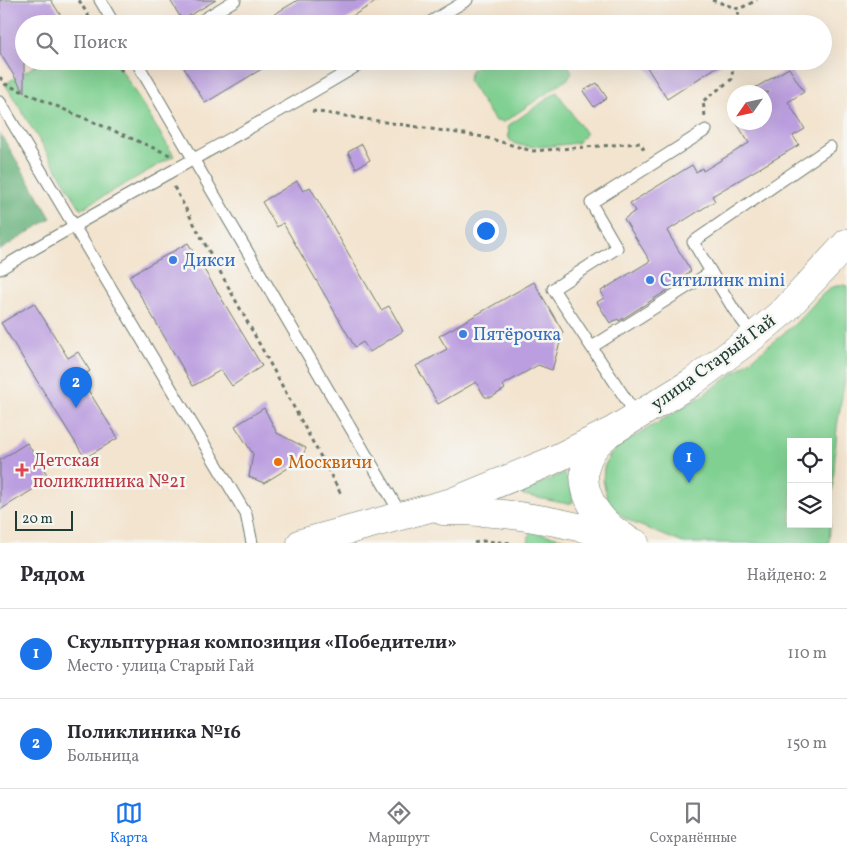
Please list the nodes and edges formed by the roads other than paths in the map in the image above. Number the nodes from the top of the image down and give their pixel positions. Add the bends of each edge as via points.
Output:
1 (100, 0) edge
2 (234, 0) edge
3 (467, 0) edge
4 (109, 15) edge
5 (210, 15) edge
6 (443, 15) edge
7 (141, 70) edge
8 (350, 70) edge
9 (0, 102) edge
10 (706, 130) road end
11 (830, 146) dead end
12 (193, 159) junction
13 (74, 226) junction
14 (847, 243) edge
15 (0, 270) edge
16 (711, 272) junction
17 (847, 272) edge
18 (807, 287) junction
19 (754, 336) junction
20 (592, 347) junction
21 (637, 416) junction
22 (614, 430) junction
23 (402, 516) junction
24 (252, 543) edge
25 (301, 543) edge
26 (634, 543) edge

1 - 4 lane
2 - 5 lane
3 - 6 lane
7 - 12 lane
8 - 12 lane
9 - 13 lane
10 - 20 lane via 591,202 617,248 553,289
11 - 16 lane via 693,242
12 - 13 lane
12 - 23 lane
13 - 15 lane
13 - 24 lane via 246,514
14 - 18 street, улица Старый Гай
16 - 19 lane
16 - 20 lane
17 - 18 street, улица Старый Гай via 831,274
18 - 19 street, улица Старый Гай
19 - 21 street, улица Старый Гай via 691,383
20 - 21 lane
21 - 22 street, улица Старый Гай
22 - 23 street, улица Старый Гай via 452,502
22 - 26 street, улица Старый Гай via 596,443 589,454 584,485 591,504 602,519
23 - 25 street, улица Старый Гай
23 - 26 street, улица Старый Гай via 473,510 517,515

